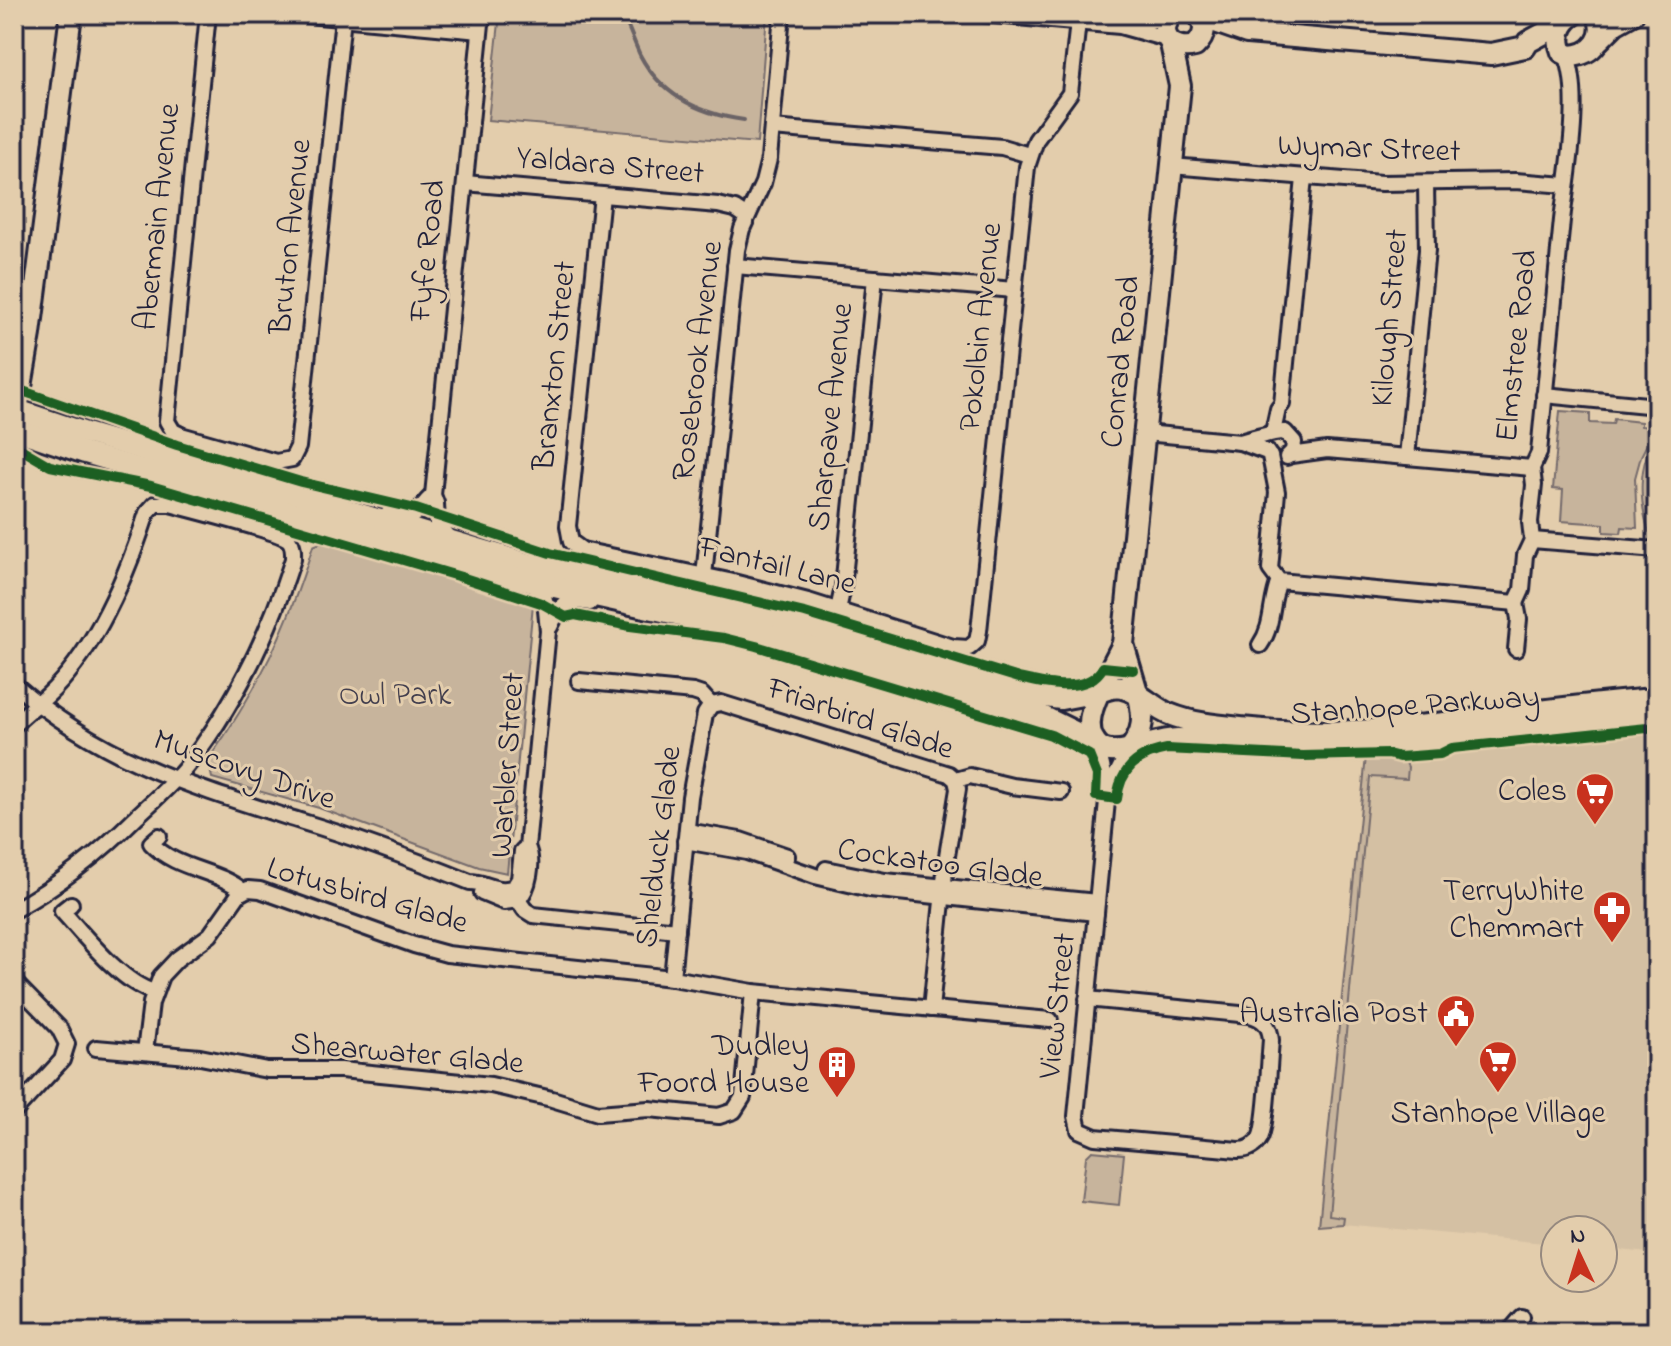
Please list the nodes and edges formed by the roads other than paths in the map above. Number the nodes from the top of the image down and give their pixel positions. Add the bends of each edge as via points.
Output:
1 (71, 14) edge
2 (208, 14) edge
3 (297, 14) edge
4 (482, 14) edge
5 (782, 14) edge
6 (983, 14) edge
7 (1598, 14) edge
8 (1619, 14) edge
9 (1633, 14) edge
10 (1170, 15) edge
11 (1199, 15) edge
12 (1569, 17) edge
13 (343, 18) junction
14 (1078, 22) junction
15 (1128, 27) junction
16 (480, 31) junction
17 (1247, 33) junction
18 (1169, 42) junction
19 (1197, 44) junction
20 (1596, 44) junction
21 (1525, 47) junction
22 (1564, 53) junction
23 (1180, 86) junction
24 (1574, 92) junction
25 (772, 128) junction
26 (1029, 155) junction
27 (1171, 166) junction
28 (1304, 178) junction
29 (465, 183) junction
30 (1426, 183) junction
31 (1566, 185) junction
32 (602, 195) junction
33 (747, 217) junction
34 (735, 266) junction
35 (875, 278) junction
36 (1014, 290) junction
37 (1544, 395) junction
38 (1282, 404) junction
39 (1657, 406) edge
40 (15, 418) edge
41 (1145, 433) junction
42 (1271, 434) junction
43 (1290, 435) junction
44 (1240, 442) junction
45 (1327, 450) junction
46 (1268, 454) junction
47 (1289, 456) junction
48 (1407, 457) junction
49 (292, 459) joint
50 (1532, 468) junction
51 (1277, 492) junction
52 (433, 495) junction
53 (329, 505) junction
54 (1532, 540) junction
55 (571, 542) joint
56 (459, 543) junction
57 (1657, 550) edge
58 (704, 576) junction
59 (1279, 581) junction
60 (532, 582) junction
61 (1516, 603) junction
62 (649, 608) junction
63 (838, 610) junction
64 (548, 631) junction
65 (1123, 644) junction
66 (1260, 645) dead end
67 (969, 648) joint
68 (1516, 649) dead end
69 (579, 681) dead end
70 (14, 684) edge
71 (1099, 692) junction
72 (1138, 696) junction
73 (1657, 699) edge
74 (39, 703) junction
75 (711, 705) junction
76 (1657, 718) edge
77 (14, 725) edge
78 (1096, 744) junction
79 (1129, 750) junction
80 (173, 780) junction
81 (956, 780) junction
82 (1108, 791) junction
83 (1061, 792) dead end
84 (159, 836) dead end
85 (686, 836) junction
86 (527, 847) junction
87 (470, 882) junction
88 (243, 891) junction
89 (942, 892) junction
90 (518, 900) junction
91 (71, 904) dead end
92 (1096, 907) junction
93 (14, 910) edge
94 (677, 930) junction
95 (672, 978) junction
96 (14, 982) edge
97 (154, 992) junction
98 (753, 992) junction
99 (1087, 999) junction
100 (931, 1009) junction
101 (1050, 1020) dead end
102 (96, 1048) dead end
103 (145, 1052) junction
104 (14, 1112) edge
105 (1522, 1317) dead end
106 (1509, 1332) edge

1 - 40 main road
2 - 49 street, Abermain Avenue via 169,426 181,435 276,462
3 - 13 street
4 - 16 street, Fyfe Road
5 - 25 street, Rosebrook Avenue
6 - 14 street
7 - 8 main road
7 - 20 main road
9 - 20 main road
10 - 15 street
10 - 18 main road, Conrad Road via 1165,28
11 - 17 main road
11 - 19 main road, Conrad Road via 1204,32
12 - 21 main road
12 - 22 main road via 1558,40
13 - 16 street
13 - 49 street, Bruton Avenue via 298,447
14 - 15 street
14 - 26 street, Pokolbin Avenue via 1070,93
15 - 18 street
16 - 29 street, Fyfe Road
17 - 19 main road
17 - 21 main road via 1479,53
18 - 19 main road via 1183,48
18 - 23 main road, Conrad Road
19 - 23 main road, Conrad Road
20 - 22 main road via 1579,56
20 - 24 street, Elmstree Road
21 - 22 main road
22 - 24 street, Elmstree Road
23 - 27 main road, Conrad Road
24 - 31 street, Elmstree Road
25 - 26 street via 1002,147
25 - 33 street, Rosebrook Avenue via 767,171
26 - 36 street, Pokolbin Avenue
27 - 28 street, Wymar Street
27 - 41 main road, Conrad Road
28 - 30 street, Wymar Street
28 - 38 street
29 - 32 street, Yaldara Street
29 - 52 street, Fyfe Road
30 - 31 street, Wymar Street
30 - 48 street, Kilough Street via 1427,250
31 - 37 street, Elmstree Road
32 - 33 street, Yaldara Street via 718,205
32 - 55 street, Branxton Street via 568,526
33 - 34 street, Rosebrook Avenue
34 - 35 street
34 - 58 street, Rosebrook Avenue
35 - 36 street
35 - 63 street, Sharpave Avenue
36 - 67 street, Pokolbin Avenue via 980,627
37 - 39 street
37 - 50 street, Elmstree Road via 1539,453
38 - 42 street
38 - 43 street
40 - 53 main road
40 - 60 main road via 85,453
41 - 44 street
41 - 65 main road, Conrad Road
42 - 43 street
42 - 44 street
42 - 46 street via 1265,444
43 - 45 street
43 - 47 street via 1294,446
44 - 46 street
45 - 47 street
45 - 48 street
46 - 47 street via 1278,460
46 - 51 street
47 - 51 street
48 - 50 street
50 - 54 street, Elmstree Road
51 - 59 street via 1270,564
52 - 53 street via 421,511 406,517
52 - 56 street, Fyfe Road via 439,528
53 - 56 main road
54 - 57 street
54 - 61 street, Elmstree Road
55 - 58 street, Fantail Lane via 582,550
56 - 71 main road via 566,573 771,618 1023,694 1061,699
58 - 63 street, Fantail Lane
59 - 61 street
59 - 66 street
60 - 62 main road
60 - 64 street, Warbler Street via 545,600
61 - 68 street, Elmstree Road
62 - 64 street, Warbler Street via 635,611 568,602 555,613
62 - 78 main road via 741,627 1042,716
63 - 67 street, Fantail Lane
64 - 86 street, Warbler Street
65 - 71 main road, Conrad Road
65 - 72 main road, Conrad Road
69 - 75 street, Friarbird Glade via 693,692
70 - 74 street, Muscovy Drive
71 - 72 main road via 1118,687
71 - 78 main road via 1089,721
72 - 73 main road, Stanhope Parkway via 1167,714 1264,730 1443,724
72 - 79 main road via 1143,725
74 - 77 street
74 - 80 street, Muscovy Drive via 96,742
74 - 80 street via 102,620 150,508 166,503 281,536 292,545 293,559 269,627 231,702
75 - 81 street, Friarbird Glade via 721,703
75 - 85 street, Shelduck Glade via 705,714
76 - 79 main road, Stanhope Parkway via 1385,746 1296,748 1177,739
78 - 79 main road via 1112,752
78 - 82 street, View Street
79 - 82 street, View Street
80 - 87 street, Muscovy Drive
80 - 93 street via 86,863
81 - 83 street via 970,776
81 - 89 street, Friarbird Glade
82 - 92 street, View Street
84 - 88 street via 151,843 163,853
85 - 89 street, Cockatoo Glade via 740,840 805,863
85 - 94 street, Shelduck Glade
86 - 87 street, Muscovy Drive via 514,887 504,890
86 - 90 street, Warbler Street via 528,881
87 - 90 street, Muscovy Drive via 497,900
88 - 95 street, Lotusbird Glade via 260,890 447,954
88 - 97 street, Lotusbird Glade via 210,935 165,971
89 - 92 street, Cockatoo Glade
89 - 100 street, Friarbird Glade
90 - 94 street, Muscovy Drive via 528,913 540,916
91 - 97 street via 62,911 114,965
92 - 99 street, View Street
94 - 95 street, Shelduck Glade
95 - 98 street, Shelduck Glade
96 - 104 street via 59,1028 67,1044 62,1060
97 - 103 street, Lotusbird Glade
98 - 100 street, Shelduck Glade
98 - 103 street, Shearwater Glade via 743,1097 734,1111 719,1116 649,1109 598,1113 491,1085 334,1070 276,1071
99 - 99 street, View Street via 1250,1015 1266,1024 1271,1040 1263,1128 1257,1142 1238,1150 1095,1137 1079,1130
100 - 101 street, Shelduck Glade
102 - 103 street, Shearwater Glade
105 - 106 street

